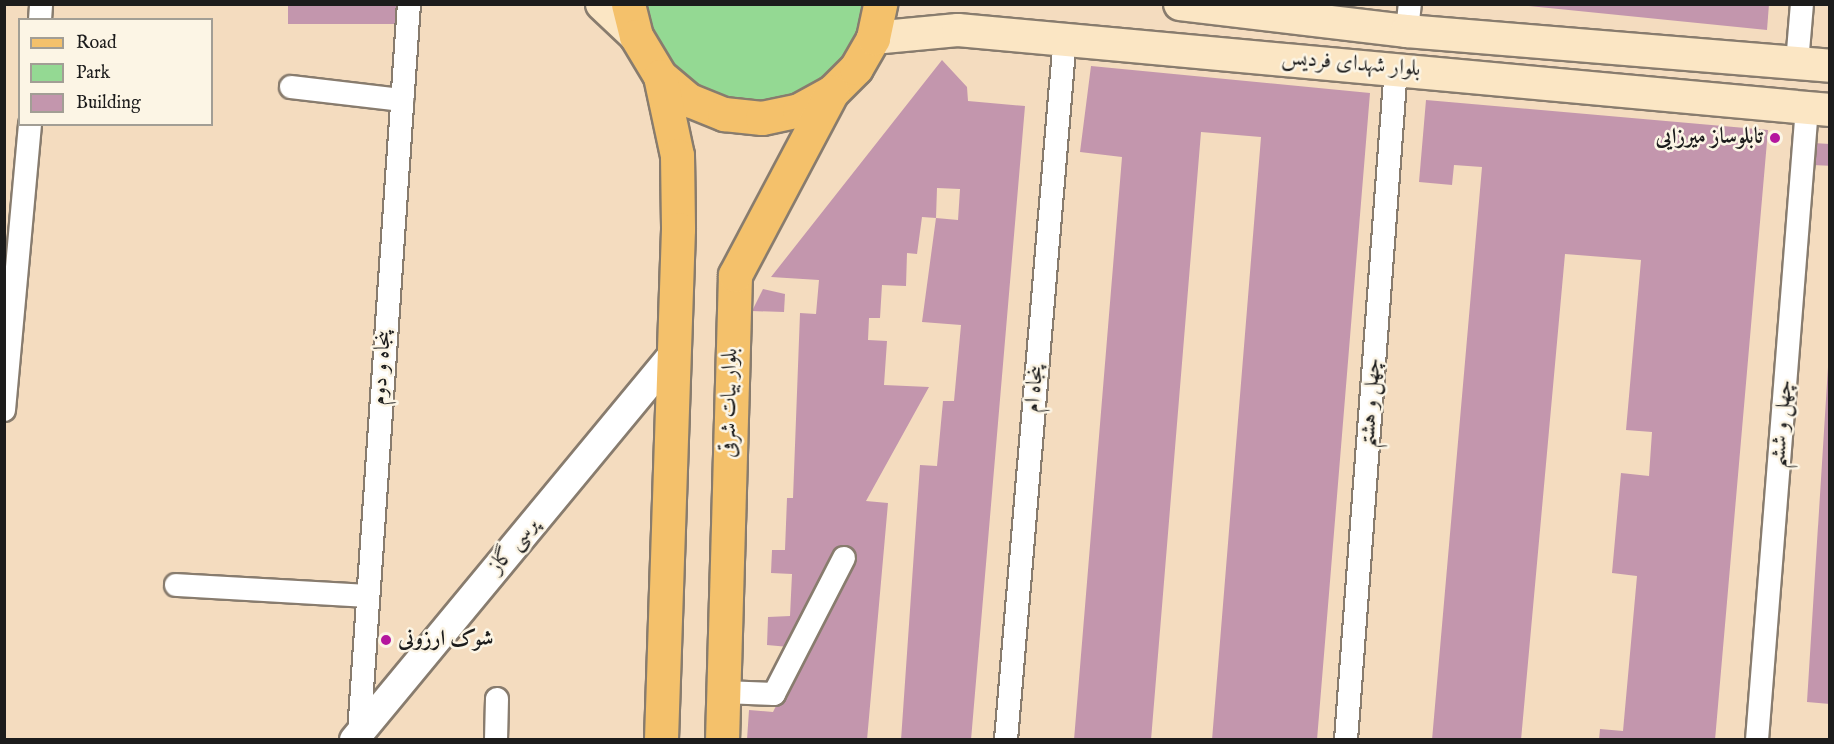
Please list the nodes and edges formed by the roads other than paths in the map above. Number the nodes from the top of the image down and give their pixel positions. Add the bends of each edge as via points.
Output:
1 (409, 4) edge
2 (602, 4) edge
3 (628, 4) edge
4 (880, 4) edge
5 (1180, 4) edge
6 (1802, 4) edge
7 (1408, 18) edge
8 (636, 36) junction
9 (873, 38) junction
10 (1065, 38) junction
11 (1797, 63) junction
12 (1830, 66) edge
13 (1396, 67) junction
14 (660, 76) junction
15 (291, 87) dead end
16 (832, 92) junction
17 (402, 100) junction
18 (1818, 109) edge
19 (30, 126) edge
20 (674, 353) junction
21 (4, 410) edge
22 (844, 558) dead end
23 (176, 585) dead end
24 (366, 596) junction
25 (723, 692) junction
26 (497, 699) dead end
27 (356, 736) edge
28 (496, 740) edge
29 (660, 740) edge
30 (722, 740) edge
31 (1006, 740) edge
32 (1346, 740) edge
33 (1757, 740) edge

1 - 17 street, پنجاه و دوم
2 - 8 main road
3 - 8 main road
4 - 9 main road
5 - 7 main road, بلوار شهدای فردیس
6 - 11 street
7 - 11 main road, بلوار شهدای فردیس
8 - 14 main road
9 - 10 main road, بلوار شهدای فردیس via 958,30
9 - 16 main road via 856,68
10 - 13 main road, بلوار شهدای فردیس
10 - 31 street, پنجاه ام
11 - 12 main road, بلوار شهدای فردیس
13 - 18 main road, بلوار شهدای فردیس
13 - 32 street, چهل و هشتم
14 - 16 main road via 689,100 724,114 762,118 799,110
14 - 20 main road via 677,155
15 - 17 street
16 - 25 main road, بلوار بیات شرقی via 735,275
17 - 24 street, پنجاه و دوم
18 - 33 street, چهل و ششم
19 - 21 street
20 - 27 street, پرسی گاز
20 - 29 main road
22 - 25 street via 774,694
23 - 24 street
24 - 27 street, پنجاه و دوم
25 - 30 main road, بلوار بیات شرقی
26 - 28 street

